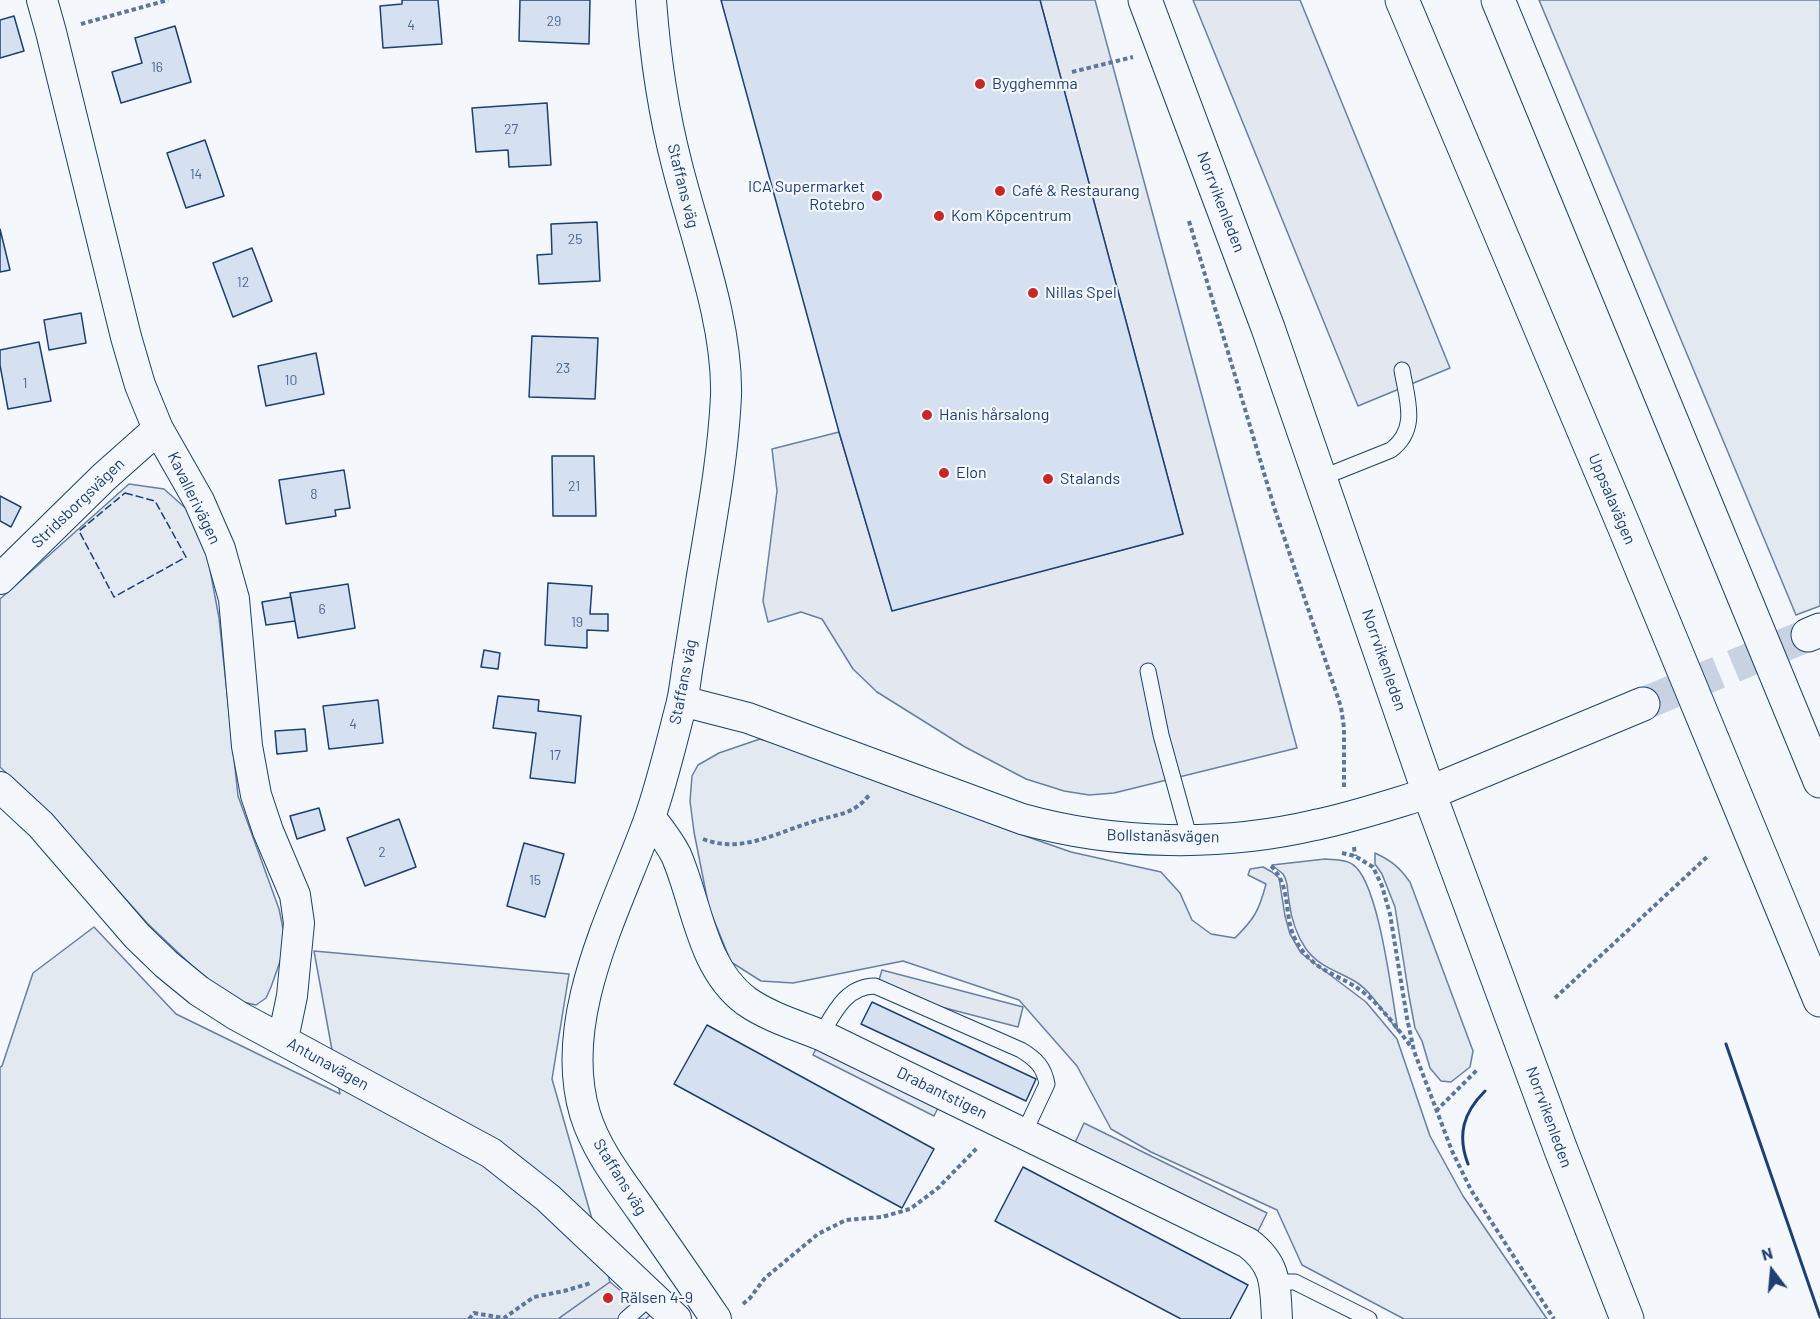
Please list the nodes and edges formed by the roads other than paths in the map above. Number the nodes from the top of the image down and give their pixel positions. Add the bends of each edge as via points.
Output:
1 (42, 0) edge
2 (651, 0) edge
3 (1145, 0) edge
4 (1401, 0) edge
5 (1498, 0) edge
6 (1402, 370) dead end
7 (158, 429) junction
8 (1321, 478) junction
9 (0, 579) edge
10 (1148, 670) dead end
11 (682, 701) junction
12 (1643, 704) tunnel mouth
13 (1820, 781) edge
14 (0, 787) edge
15 (1430, 793) junction
16 (650, 817) junction
17 (1190, 840) junction
18 (1820, 1000) edge
19 (821, 1035) junction
20 (283, 1039) junction
21 (1013, 1128) junction
22 (1274, 1282) junction
23 (652, 1296) junction
24 (626, 1319) edge
25 (676, 1319) edge
26 (716, 1319) edge
27 (1277, 1319) edge
28 (1369, 1319) edge
29 (1627, 1319) edge

1 - 7 street, Kavallerivägen via 126,337
2 - 11 street, Staffans väg via 662,94 723,345 726,392 722,448
3 - 8 main road, Norrvikenleden
4 - 18 main road, Uppsalavägen
5 - 13 main road
6 - 8 lane via 1409,417 1400,444
7 - 9 street, Stridsborgsvägen
7 - 20 street, Kavallerivägen via 199,501 220,549 234,599 247,746 256,795 295,895 299,923 297,952
8 - 15 main road, Norrvikenleden
10 - 17 lane
11 - 16 street, Staffans väg
11 - 17 street, Bollstanäsvägen via 748,718 963,798 1056,828 1127,838
12 - 15 main road, Bollstanäsvägen
14 - 20 street, Antunavägen via 41,825 166,964 238,1016
15 - 17 street, Bollstanäsvägen via 1314,826
15 - 29 main road, Norrvikenleden
16 - 19 street, Drabantstigen via 675,852 719,971 746,1000 770,1015
16 - 26 street, Staffans väg via 590,978 577,1057 579,1088 585,1116 598,1146
19 - 21 street, Drabantstigen
19 - 21 lane via 846,997 858,989 874,986 1021,1050 1042,1066 1047,1084
20 - 23 street, Antunavägen via 491,1154 548,1198
21 - 22 street, Drabantstigen via 1248,1244 1264,1258
22 - 27 street, Drabantstigen
22 - 28 lane via 1295,1282
23 - 24 lane
23 - 25 street, Antunavägen

